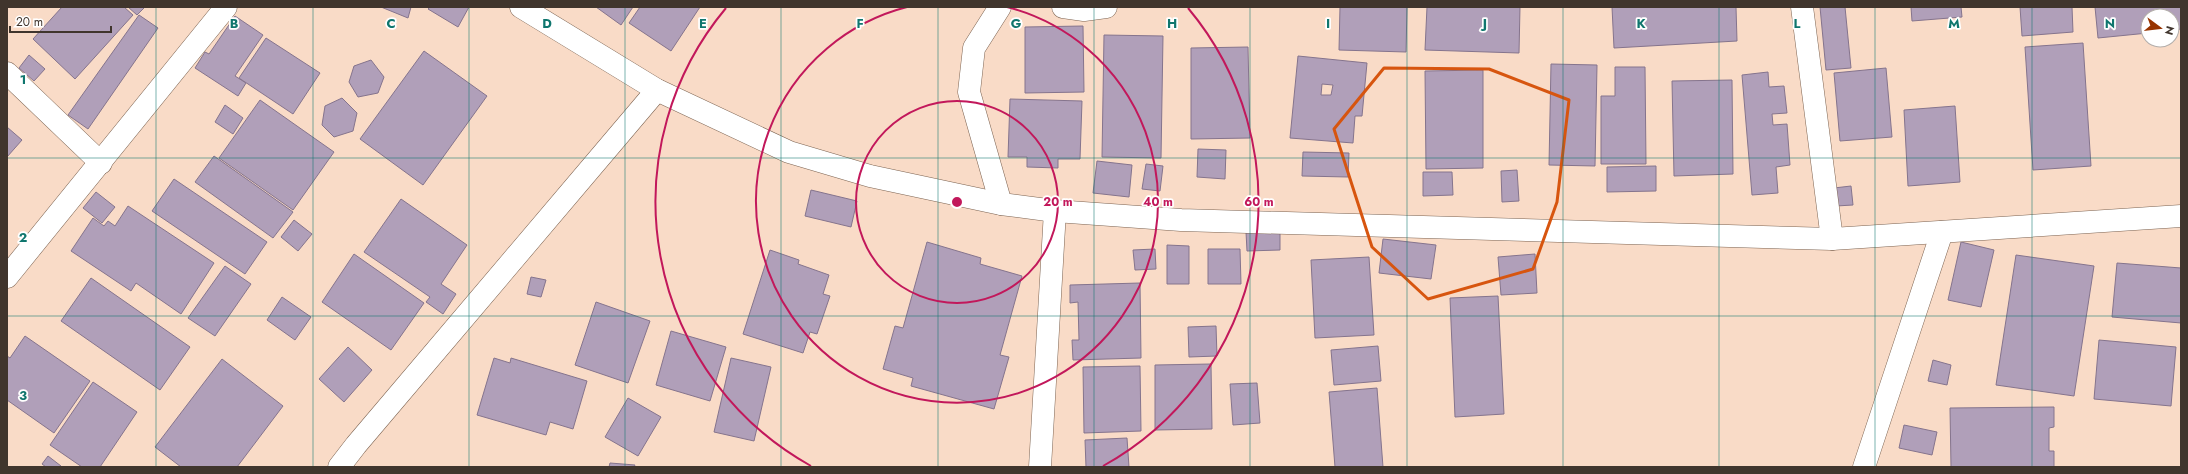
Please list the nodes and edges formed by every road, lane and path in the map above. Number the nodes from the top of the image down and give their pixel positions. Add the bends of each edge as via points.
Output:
1 (226, 7) edge
2 (521, 7) edge
3 (1000, 7) edge
4 (1063, 7) edge
5 (1106, 7) edge
6 (1802, 7) edge
7 (7, 73) edge
8 (657, 90) junction
9 (101, 163) junction
10 (1001, 204) junction
11 (1055, 211) junction
12 (2181, 216) edge
13 (1942, 232) junction
14 (1832, 239) junction
15 (7, 277) edge
16 (339, 467) edge
17 (1040, 467) edge
18 (1864, 467) edge

1 - 9 street
2 - 8 street
3 - 10 street via 974,48 969,92
4 - 5 street via 1084,10
6 - 14 street
7 - 9 street
8 - 10 street via 789,152 870,176
8 - 16 street
9 - 15 street
10 - 11 street
11 - 14 street via 1181,220
11 - 17 street
12 - 13 street
13 - 14 street
13 - 18 street

